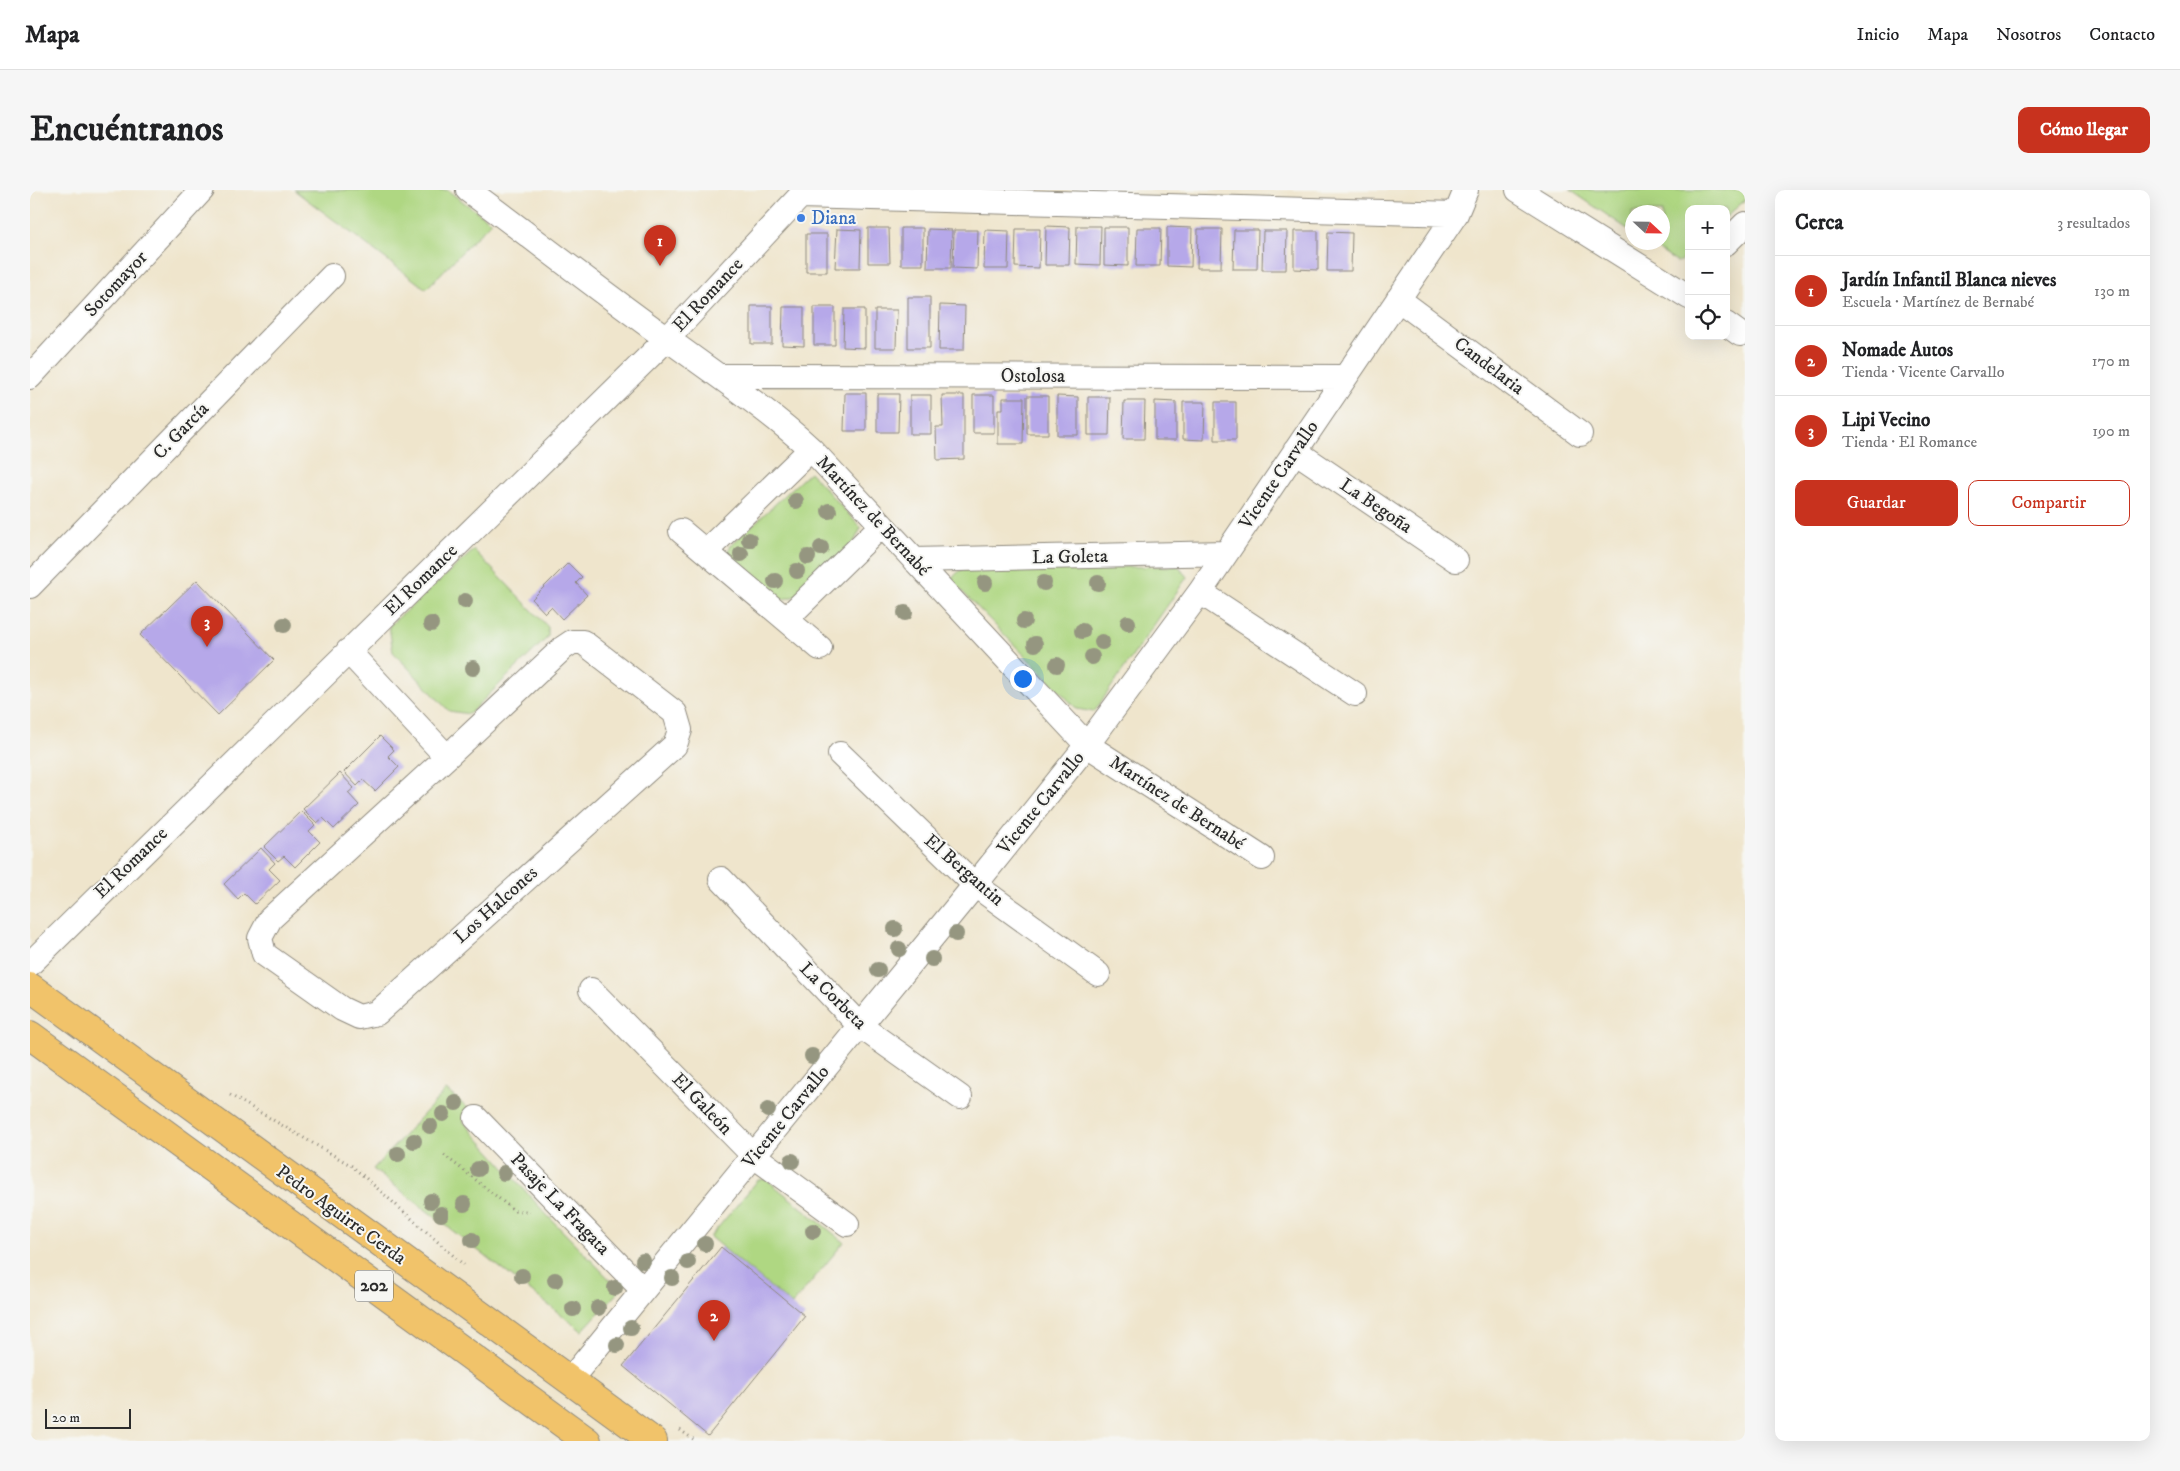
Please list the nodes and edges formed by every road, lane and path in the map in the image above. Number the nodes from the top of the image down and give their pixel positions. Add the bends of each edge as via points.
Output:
1 (202, 190) edge
2 (468, 190) edge
3 (1466, 190) edge
4 (1518, 190) edge
5 (803, 193) edge
6 (1456, 214) junction
7 (1745, 224) edge
8 (1730, 239) edge
9 (332, 276) dead end
10 (1685, 288) edge
11 (1398, 299) junction
12 (667, 339) junction
13 (721, 376) junction
14 (30, 377) edge
15 (1345, 377) junction
16 (1580, 434) dead end
17 (810, 449) junction
18 (1295, 451) junction
19 (882, 525) junction
20 (681, 531) dead end
21 (706, 551) junction
22 (1226, 552) junction
23 (914, 560) junction
24 (1456, 560) dead end
25 (30, 586) edge
26 (1200, 592) junction
27 (787, 618) junction
28 (820, 648) dead end
29 (348, 651) junction
30 (1356, 694) dead end
31 (1087, 745) junction
32 (840, 754) dead end
33 (447, 757) junction
34 (1262, 858) dead end
35 (721, 879) dead end
36 (975, 885) junction
37 (30, 964) edge
38 (1098, 974) dead end
39 (30, 988) edge
40 (591, 990) dead end
41 (860, 1026) junction
42 (30, 1035) edge
43 (960, 1097) dead end
44 (476, 1118) dead end
45 (444, 1155) dead end
46 (754, 1156) junction
47 (515, 1210) dead end
48 (847, 1224) dead end
49 (643, 1290) junction
50 (569, 1381) junction
51 (587, 1441) edge
52 (653, 1441) edge

1 - 14 street, Sotomayor
2 - 12 street, Martínez de Bernabé
3 - 6 street, Vicente Carvallo
4 - 10 street
5 - 6 street
5 - 12 street, El Romance
6 - 11 street, Vicente Carvallo
7 - 8 street
9 - 25 street, C. García
11 - 15 street, Vicente Carvallo
11 - 16 street, Candelaria
12 - 13 street, Martínez de Bernabé
12 - 29 street, El Romance
13 - 15 street, Ostolosa
13 - 17 street, Martínez de Bernabé
15 - 18 street, Vicente Carvallo
17 - 19 street, Martínez de Bernabé
17 - 21 street
18 - 22 street, Vicente Carvallo
18 - 24 street, La Begoña
19 - 23 street, Martínez de Bernabé
19 - 27 street
20 - 21 street
21 - 27 street
22 - 23 street, La Goleta
22 - 26 street, Vicente Carvallo
23 - 31 street, Martínez de Bernabé
26 - 30 street
26 - 31 street, Vicente Carvallo
27 - 28 street
29 - 33 street
29 - 37 street, El Romance
31 - 34 street, Martínez de Bernabé
31 - 36 street, Vicente Carvallo
32 - 36 street, El Bergantin
33 - 33 street, Los Halcones via 270,919 260,938 264,954 342,1009 359,1017 377,1013 675,745 680,730 675,713 583,642 572,642
35 - 41 street, La Corbeta
36 - 38 street, El Bergantin
36 - 41 street, Vicente Carvallo
39 - 50 highway, Pedro Aguirre Cerda / 202
40 - 46 street, El Galeón
41 - 43 street, La Corbeta
41 - 46 street, Vicente Carvallo
42 - 51 highway, Pedro Aguirre Cerda / 202
44 - 49 street, Pasaje La Fragata
45 - 47 path
46 - 48 street, El Galeón
46 - 49 street, Vicente Carvallo
49 - 50 street, Vicente Carvallo
50 - 52 highway, Pedro Aguirre Cerda / 202

